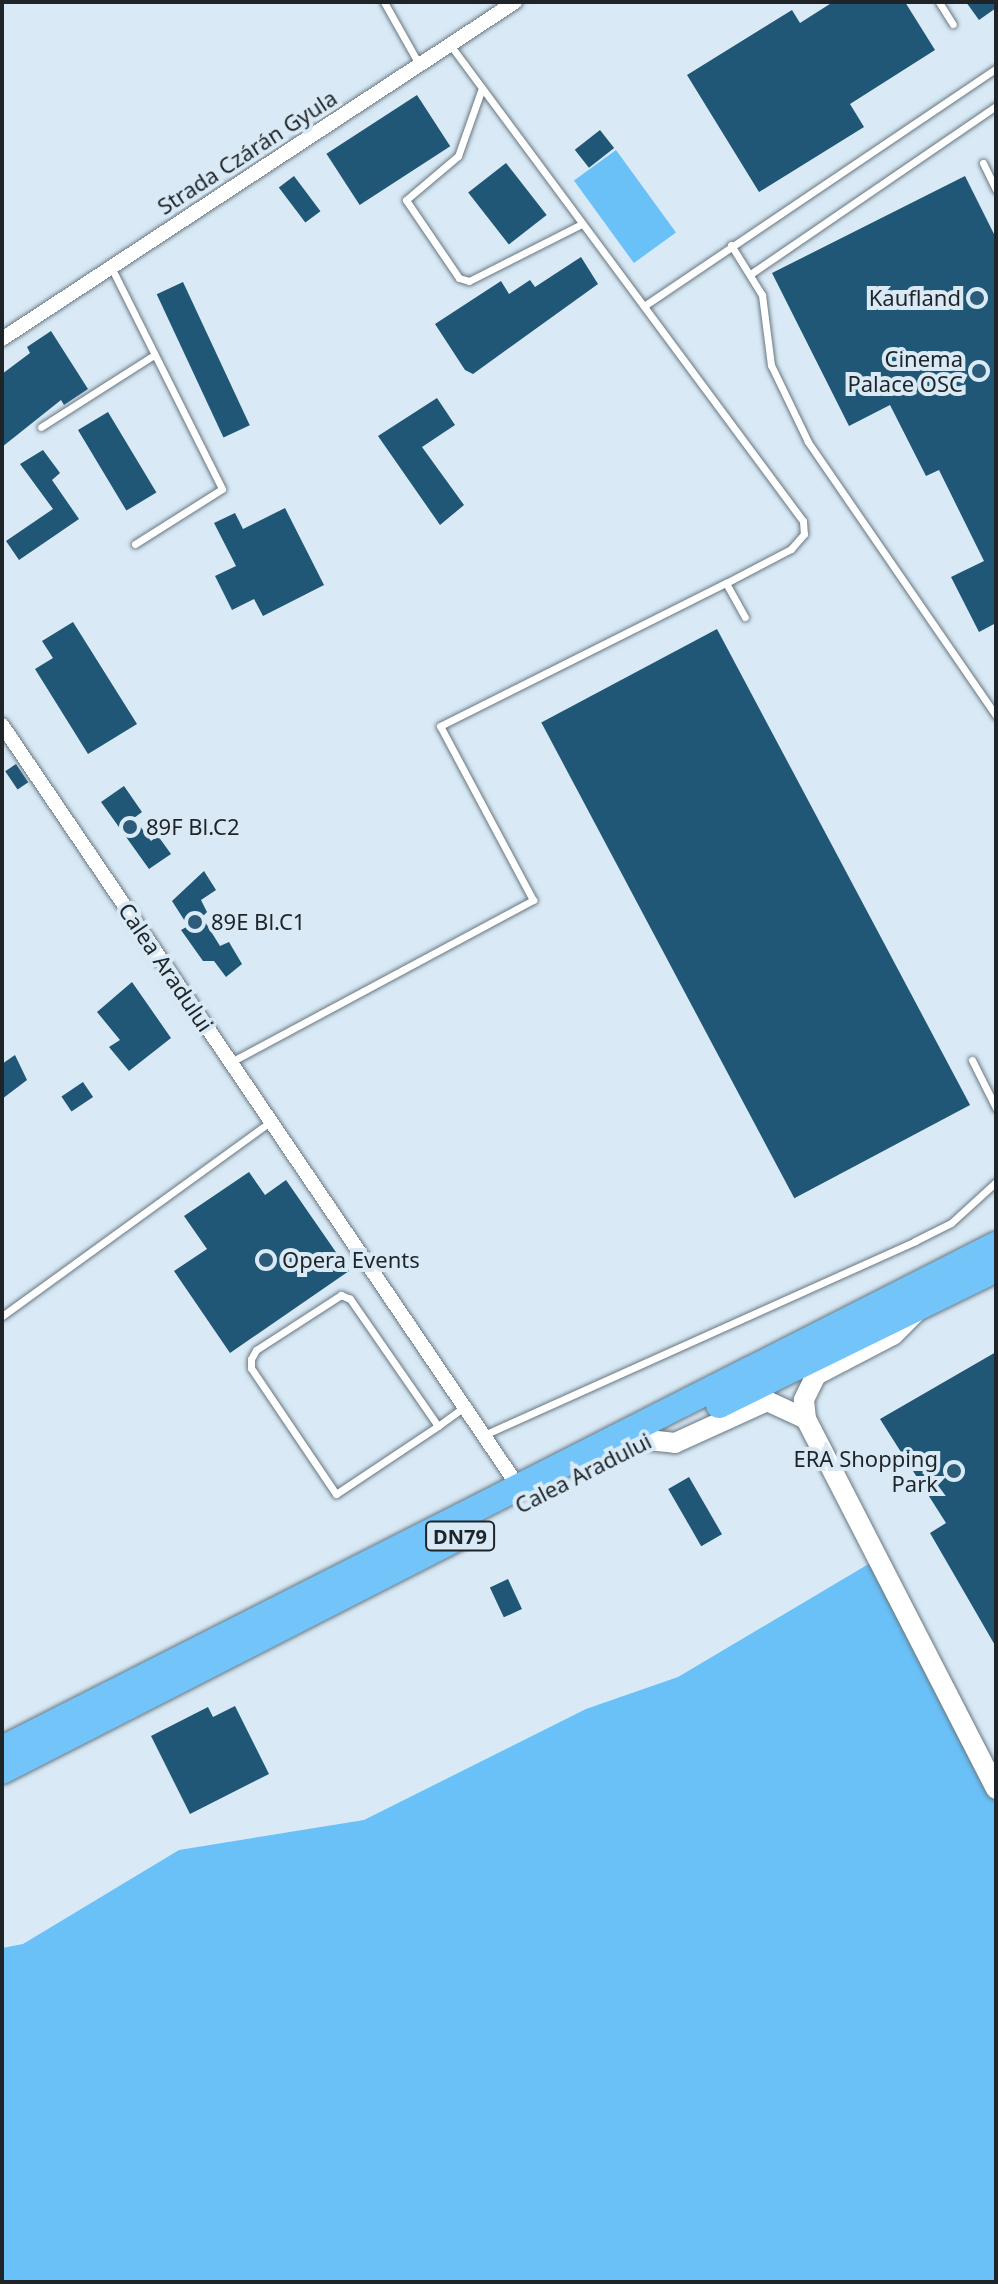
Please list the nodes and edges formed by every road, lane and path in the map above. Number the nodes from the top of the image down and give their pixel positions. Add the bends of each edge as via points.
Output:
1 (384, 2) edge
2 (515, 2) edge
3 (939, 2) edge
4 (953, 24) dead end
5 (451, 46) junction
6 (420, 66) junction
7 (996, 69) edge
8 (482, 88) junction
9 (996, 106) edge
10 (983, 163) dead end
11 (996, 190) edge
12 (582, 224) junction
13 (731, 245) junction
14 (111, 267) junction
15 (752, 273) junction
16 (644, 306) junction
17 (2, 339) edge
18 (154, 355) junction
19 (41, 427) dead end
20 (135, 544) dead end
21 (726, 583) junction
22 (745, 617) dead end
23 (996, 716) edge
24 (2, 725) edge
25 (972, 1060) dead end
26 (231, 1062) junction
27 (996, 1108) edge
28 (271, 1121) junction
29 (996, 1182) edge
30 (996, 1245) edge
31 (996, 1269) edge
32 (920, 1306) junction
33 (2, 1316) edge
34 (464, 1407) junction
35 (806, 1419) junction
36 (438, 1426) junction
37 (484, 1436) junction
38 (648, 1440) junction
39 (518, 1486) junction
40 (2, 1749) edge
41 (2, 1771) edge
42 (996, 1789) edge

1 - 6 lane
2 - 5 street, Strada Czárán Gyula
3 - 4 lane
5 - 6 street, Strada Czárán Gyula
5 - 8 lane
6 - 14 street, Strada Czárán Gyula
7 - 13 lane
8 - 12 lane
8 - 12 lane via 458,156 406,200 459,278 469,281
9 - 15 lane
10 - 11 lane
12 - 16 lane
13 - 15 lane
13 - 16 lane
14 - 17 street, Strada Czárán Gyula
14 - 18 lane
15 - 23 lane via 762,295 771,365 808,442
16 - 21 lane via 803,521 804,534 791,549
18 - 19 lane
18 - 20 lane via 222,489
21 - 22 lane
21 - 26 lane via 440,726 533,900
24 - 26 street, Calea Aradului
25 - 27 lane
26 - 28 street, Calea Aradului
28 - 33 lane
28 - 34 street, Calea Aradului
29 - 37 lane via 951,1223 915,1241
30 - 39 highway, Calea Aradului / DN79
31 - 32 highway, Calea Aradului / DN79
32 - 35 street via 893,1335 816,1375 804,1400
32 - 38 highway, Calea Aradului / DN79
34 - 36 lane
34 - 37 street, Calea Aradului
35 - 38 street via 767,1401 675,1443
35 - 42 street
36 - 36 lane via 336,1494 251,1368 251,1359 256,1350 341,1295 350,1299
37 - 39 street, Calea Aradului
38 - 41 highway, Calea Aradului / DN79
39 - 40 highway, Calea Aradului / DN79

